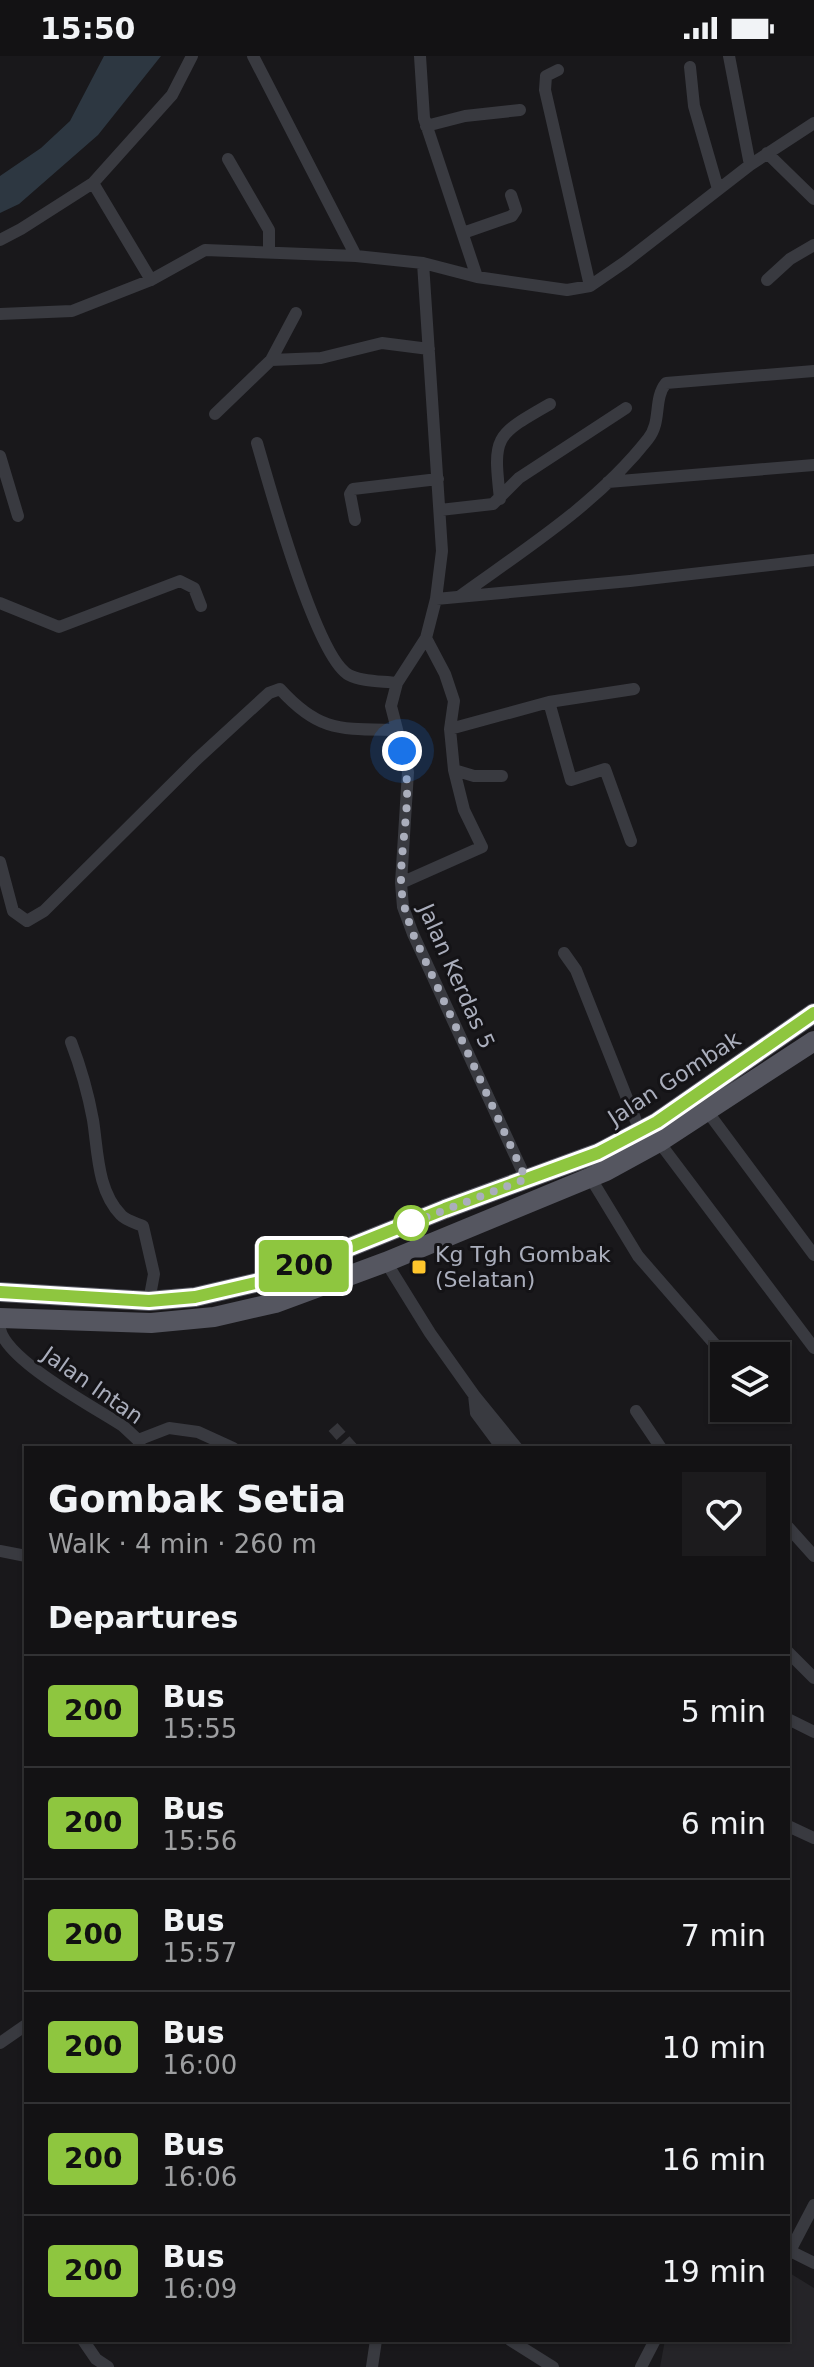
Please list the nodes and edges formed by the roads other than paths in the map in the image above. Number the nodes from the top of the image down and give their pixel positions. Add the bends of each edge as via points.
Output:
1 (192, 56) edge
2 (253, 56) edge
3 (420, 56) edge
4 (729, 56) edge
5 (690, 67) dead end
6 (558, 70) dead end
7 (520, 110) dead end
8 (814, 123) edge
9 (426, 126) junction
10 (767, 153) junction
11 (228, 159) dead end
12 (750, 165) junction
13 (93, 183) junction
14 (718, 189) junction
15 (511, 195) dead end
16 (814, 199) edge
17 (463, 233) junction
18 (0, 240) edge
19 (814, 245) edge
20 (269, 251) junction
21 (356, 256) junction
22 (423, 263) junction
23 (477, 277) junction
24 (151, 280) junction
25 (767, 280) dead end
26 (590, 286) junction
27 (296, 313) dead end
28 (0, 314) edge
29 (429, 349) junction
30 (271, 360) junction
31 (814, 371) edge
32 (550, 404) dead end
33 (626, 408) dead end
34 (215, 414) dead end
35 (257, 443) dead end
36 (0, 459) edge
37 (814, 465) edge
38 (438, 479) junction
39 (608, 482) junction
40 (500, 499) junction
41 (440, 510) junction
42 (18, 516) dead end
43 (355, 520) dead end
44 (814, 560) edge
45 (460, 596) junction
46 (436, 599) junction
47 (0, 603) edge
48 (201, 606) dead end
49 (426, 638) junction
50 (397, 683) junction
51 (634, 689) dead end
52 (549, 702) junction
53 (450, 729) junction
54 (395, 730) junction
55 (454, 770) junction
56 (502, 776) dead end
57 (631, 841) dead end
58 (0, 862) edge
59 (401, 883) junction
60 (564, 953) dead end
61 (814, 1013) edge
62 (814, 1041) edge
63 (71, 1042) dead end
64 (707, 1111) junction
65 (640, 1131) junction
66 (659, 1142) junction
67 (590, 1177) junction
68 (526, 1179) junction
69 (814, 1255) edge
70 (386, 1262) junction
71 (0, 1294) edge
72 (149, 1301) junction
73 (0, 1318) edge
74 (0, 1329) edge
75 (713, 1342) edge
76 (814, 1348) edge
77 (0, 1352) edge
78 (19, 1358) junction
79 (474, 1395) junction
80 (636, 1411) dead end
81 (139, 1444) edge
82 (229, 1446) edge
83 (501, 1446) edge
84 (515, 1446) edge
85 (660, 1446) edge
86 (790, 1529) edge
87 (0, 1551) edge
88 (24, 1556) edge
89 (814, 1556) edge
90 (790, 1654) edge
91 (812, 1673) edge
92 (790, 1720) edge
93 (814, 1732) edge
94 (790, 1827) edge
95 (814, 1838) edge
96 (24, 2026) edge
97 (0, 2043) edge
98 (814, 2205) edge
99 (790, 2248) edge
100 (790, 2251) edge
101 (814, 2263) edge
102 (84, 2342) edge
103 (376, 2342) edge
104 (513, 2342) edge
105 (654, 2342) edge
106 (108, 2367) edge
107 (372, 2367) edge
108 (553, 2367) edge
109 (641, 2367) edge

1 - 13 street via 172,95
2 - 21 street
3 - 9 street
4 - 12 street
5 - 14 street via 694,106
6 - 26 street via 546,76 545,90
7 - 9 street
8 - 10 street
9 - 17 street
10 - 12 street
10 - 16 street
11 - 20 street via 269,230
12 - 14 street
13 - 18 street
13 - 24 street
14 - 26 street
15 - 17 street via 516,210 512,216
17 - 23 street
19 - 25 street
20 - 21 street
20 - 24 street via 205,250
21 - 22 street
22 - 23 street
22 - 29 street, Jalan Kerdas 5
23 - 26 street via 567,290
24 - 28 street via 72,311
27 - 30 street
29 - 30 street via 382,343 321,358
29 - 38 street, Jalan Kerdas 5
30 - 34 street
31 - 39 street via 666,383 659,391 655,428
32 - 40 street via 499,441 495,458
33 - 40 street via 519,478
35 - 50 street via 300,586 337,661 345,674
36 - 42 street
37 - 39 street
38 - 41 street, Jalan Kerdas 5
38 - 43 street via 353,489
39 - 45 street
40 - 41 street
41 - 46 street, Jalan Kerdas 5
44 - 45 street
45 - 46 street
46 - 49 street, Jalan Kerdas 5
47 - 48 street via 59,627 180,581 194,588
49 - 50 street, Jalan Kerdas 5
49 - 53 street via 454,701
50 - 54 street, Jalan Kerdas 5 via 391,706
51 - 52 street
52 - 53 street
52 - 57 street via 571,780 605,769
53 - 55 street
54 - 58 street via 327,726 309,717 280,689 269,693 44,911 27,921 13,911
54 - 59 street, Jalan Kerdas 5 via 408,772
55 - 56 street
55 - 59 street via 464,810 482,847
59 - 68 street, Jalan Kerdas 5 via 413,934
60 - 65 street via 576,970
61 - 65 main road, Jalan Gombak
62 - 64 main road, Jalan Gombak
63 - 72 street via 82,1068 98,1166 121,1216 143,1226 154,1274
64 - 66 main road, Jalan Gombak
64 - 69 street
65 - 68 main road, Jalan Gombak
66 - 67 main road, Jalan Gombak
66 - 76 street
67 - 70 main road, Jalan Gombak
67 - 75 street via 638,1256
68 - 72 main road, Jalan Gombak via 268,1280 195,1297
70 - 73 main road, Jalan Gombak via 275,1303 214,1317 151,1323
70 - 79 street
71 - 72 main road, Jalan Gombak
74 - 78 street, Jalan Intan
77 - 78 street, Jalan Intan
78 - 81 street, Jalan Intan via 123,1426
79 - 83 street via 476,1413
79 - 84 street
80 - 85 street
81 - 82 street via 169,1428 198,1432
86 - 89 street
87 - 88 street
90 - 91 street
92 - 93 street
94 - 95 street
96 - 97 street
98 - 99 street
100 - 101 street
102 - 106 street
103 - 107 street
104 - 108 street
105 - 109 street

